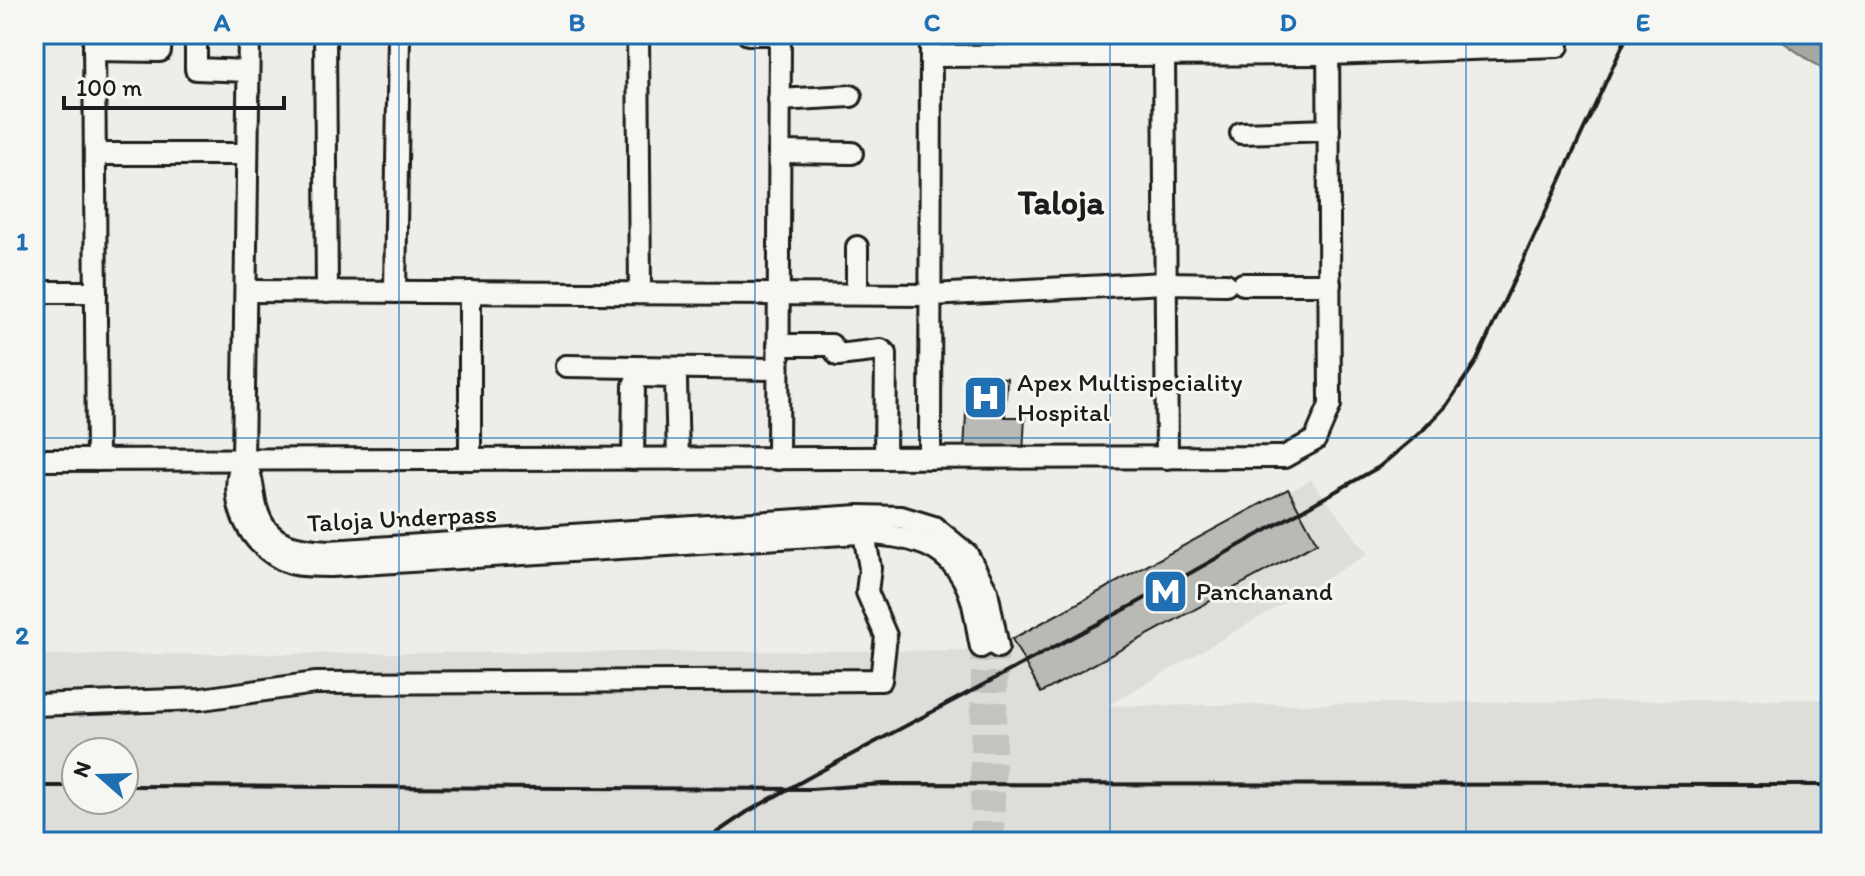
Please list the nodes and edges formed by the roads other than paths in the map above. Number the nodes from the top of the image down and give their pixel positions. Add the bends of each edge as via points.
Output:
1 (161, 34) edge
2 (196, 34) edge
3 (249, 34) edge
4 (325, 34) edge
5 (399, 34) edge
6 (638, 34) edge
7 (748, 34) edge
8 (780, 34) edge
9 (931, 34) edge
10 (94, 42) edge
11 (1328, 44) edge
12 (1558, 46) dead end
13 (1164, 55) junction
14 (931, 56) junction
15 (248, 71) junction
16 (851, 96) dead end
17 (779, 100) junction
18 (1329, 130) junction
19 (1241, 133) dead end
20 (779, 152) junction
21 (852, 153) dead end
22 (95, 154) junction
23 (247, 154) junction
24 (857, 247) dead end
25 (1165, 283) junction
26 (1330, 284) junction
27 (246, 291) junction
28 (34, 292) edge
29 (96, 292) junction
30 (327, 292) junction
31 (395, 292) junction
32 (470, 292) junction
33 (640, 293) junction
34 (779, 294) junction
35 (857, 294) junction
36 (931, 295) junction
37 (778, 345) junction
38 (566, 366) dead end
39 (778, 369) junction
40 (885, 458) junction
41 (930, 458) junction
42 (1167, 458) junction
43 (470, 459) junction
44 (633, 459) junction
45 (678, 459) junction
46 (778, 459) junction
47 (34, 460) edge
48 (97, 460) junction
49 (243, 460) junction
50 (864, 533) junction
51 (34, 705) edge

1 - 10 street via 160,51
2 - 15 street via 196,69
3 - 15 street
4 - 30 street
5 - 31 street
6 - 33 street
7 - 8 street
8 - 17 street
9 - 14 street
10 - 22 street
11 - 12 street
11 - 13 street
11 - 18 street
13 - 14 street
13 - 25 street
14 - 36 street
15 - 23 street
16 - 17 street
17 - 20 street
18 - 19 street
18 - 26 street
20 - 21 street
20 - 34 street
22 - 23 street
22 - 29 street
23 - 27 street
24 - 35 street
25 - 26 street
25 - 36 street
25 - 42 street
26 - 42 street via 1330,405 1315,440 1284,457
27 - 30 street
27 - 49 street
28 - 29 street
29 - 48 street
30 - 31 street
31 - 32 street
32 - 33 street
32 - 43 street
33 - 34 street
34 - 35 street
34 - 37 street
35 - 36 street
36 - 41 street
37 - 39 street
37 - 40 street via 831,345 838,355 881,350 886,354
38 - 39 street
39 - 46 street
40 - 41 street
40 - 46 street
41 - 42 street
43 - 44 street
43 - 49 street
44 - 45 street
44 - 45 street via 634,385 641,376 676,380
45 - 46 street
47 - 48 street
48 - 49 street
49 - 50 street, Taloja Underpass via 237,474 243,522 263,547 290,563 331,566
49 - 50 street, Taloja Underpass via 252,474 258,518 294,549 901,517 934,527 967,554 987,591 990,647 954,565 927,543
50 - 51 street via 870,568 867,592 886,636 881,680 315,683 202,699

